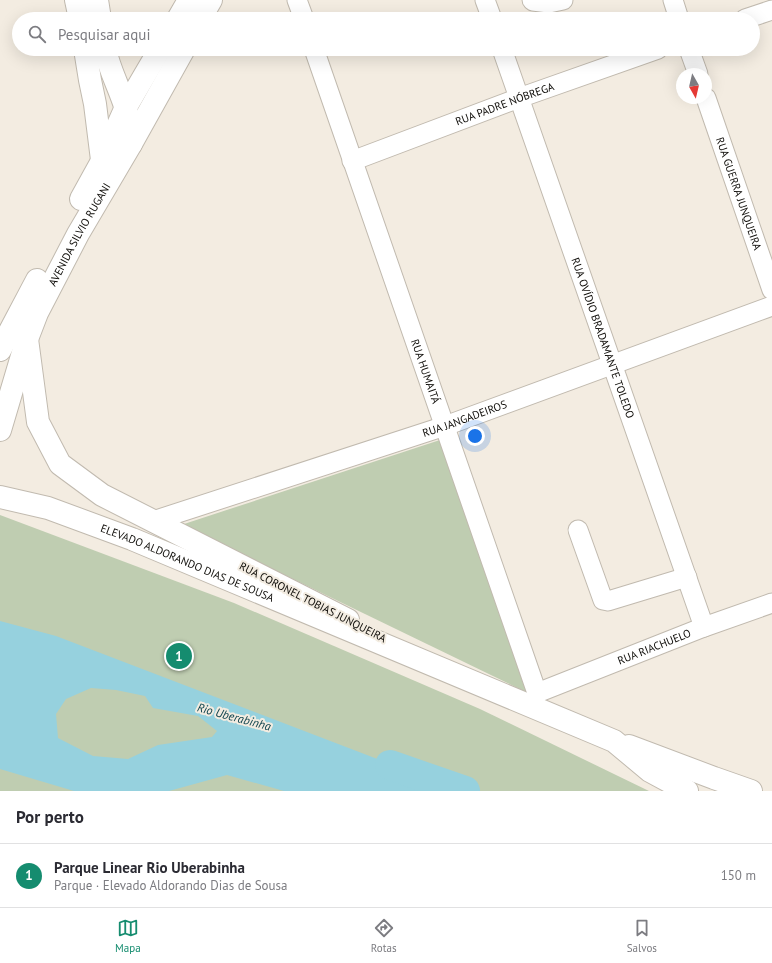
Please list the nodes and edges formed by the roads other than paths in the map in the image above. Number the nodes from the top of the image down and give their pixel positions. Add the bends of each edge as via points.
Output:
1 (76, 0) edge
2 (97, 0) edge
3 (189, 0) edge
4 (211, 0) edge
5 (297, 0) edge
6 (485, 0) edge
7 (532, 0) edge
8 (563, 0) edge
9 (672, 0) edge
10 (772, 10) edge
11 (79, 12) edge
12 (99, 12) edge
13 (182, 12) edge
14 (204, 12) edge
15 (301, 12) edge
16 (489, 12) edge
17 (676, 12) edge
18 (760, 14) edge
19 (86, 56) edge
20 (106, 56) edge
21 (156, 56) edge
22 (180, 56) edge
23 (316, 56) edge
24 (504, 56) edge
25 (638, 56) edge
26 (692, 56) edge
27 (696, 68) edge
28 (519, 98) junction
29 (708, 104) edge
30 (126, 107) junction
31 (131, 144) junction
32 (102, 161) junction
33 (352, 161) junction
34 (772, 290) edge
35 (772, 306) edge
36 (27, 339) junction
37 (0, 350) edge
38 (613, 364) junction
39 (445, 426) junction
40 (0, 430) edge
41 (0, 497) edge
42 (153, 521) junction
43 (578, 530) dead end
44 (687, 577) junction
45 (772, 603) edge
46 (704, 627) junction
47 (459, 676) junction
48 (535, 700) junction
49 (614, 740) junction
50 (687, 791) edge
51 (751, 791) edge

1 - 11 main road
2 - 12 main road
3 - 13 main road
4 - 14 main road
5 - 15 street
6 - 16 street
7 - 8 street via 549,3
9 - 17 street
10 - 18 street
19 - 32 main road
20 - 30 main road
21 - 30 main road, AVENIDA SILVIO RUGANI
22 - 31 main road, AVENIDA SILVIO RUGANI
23 - 33 street, RUA HUMAITÁ
24 - 28 street, RUA OVÍDIO BRADAMANTE TOLEDO
25 - 28 street, RUA PADRE NÓBREGA
26 - 27 street
28 - 33 street, RUA PADRE NÓBREGA
28 - 38 street, RUA OVÍDIO BRADAMANTE TOLEDO
29 - 34 street, RUA GUERRA JUNQUEIRA
30 - 31 main road
30 - 32 main road, AVENIDA SILVIO RUGANI
31 - 36 main road, AVENIDA SILVIO RUGANI via 78,234 37,313
32 - 37 main road, AVENIDA SILVIO RUGANI
33 - 39 street, RUA HUMAITÁ
35 - 38 street, RUA JANGADEIROS
36 - 40 main road, AVENIDA SILVIO RUGANI
36 - 42 main road, RUA CORONEL TOBIAS JUNQUEIRA via 38,422 60,464 102,495
38 - 39 street, RUA JANGADEIROS
38 - 44 street, RUA OVÍDIO BRADAMANTE TOLEDO
39 - 42 street, RUA JANGADEIROS
39 - 48 street, RUA HUMAITÁ
41 - 47 main road, ELEVADO ALDORANDO DIAS DE SOUSA via 48,508 132,539
42 - 47 main road, RUA CORONEL TOBIAS JUNQUEIRA
43 - 44 street via 603,600 608,601
44 - 46 street, RUA OVÍDIO BRADAMANTE TOLEDO
45 - 46 street, RUA RIACHUELO
46 - 48 street, RUA RIACHUELO
47 - 48 main road, RUA CORONEL TOBIAS JUNQUEIRA
48 - 49 main road, RUA CORONEL TOBIAS JUNQUEIRA
49 - 50 main road, RUA CORONEL TOBIAS JUNQUEIRA via 650,771
49 - 51 main road

